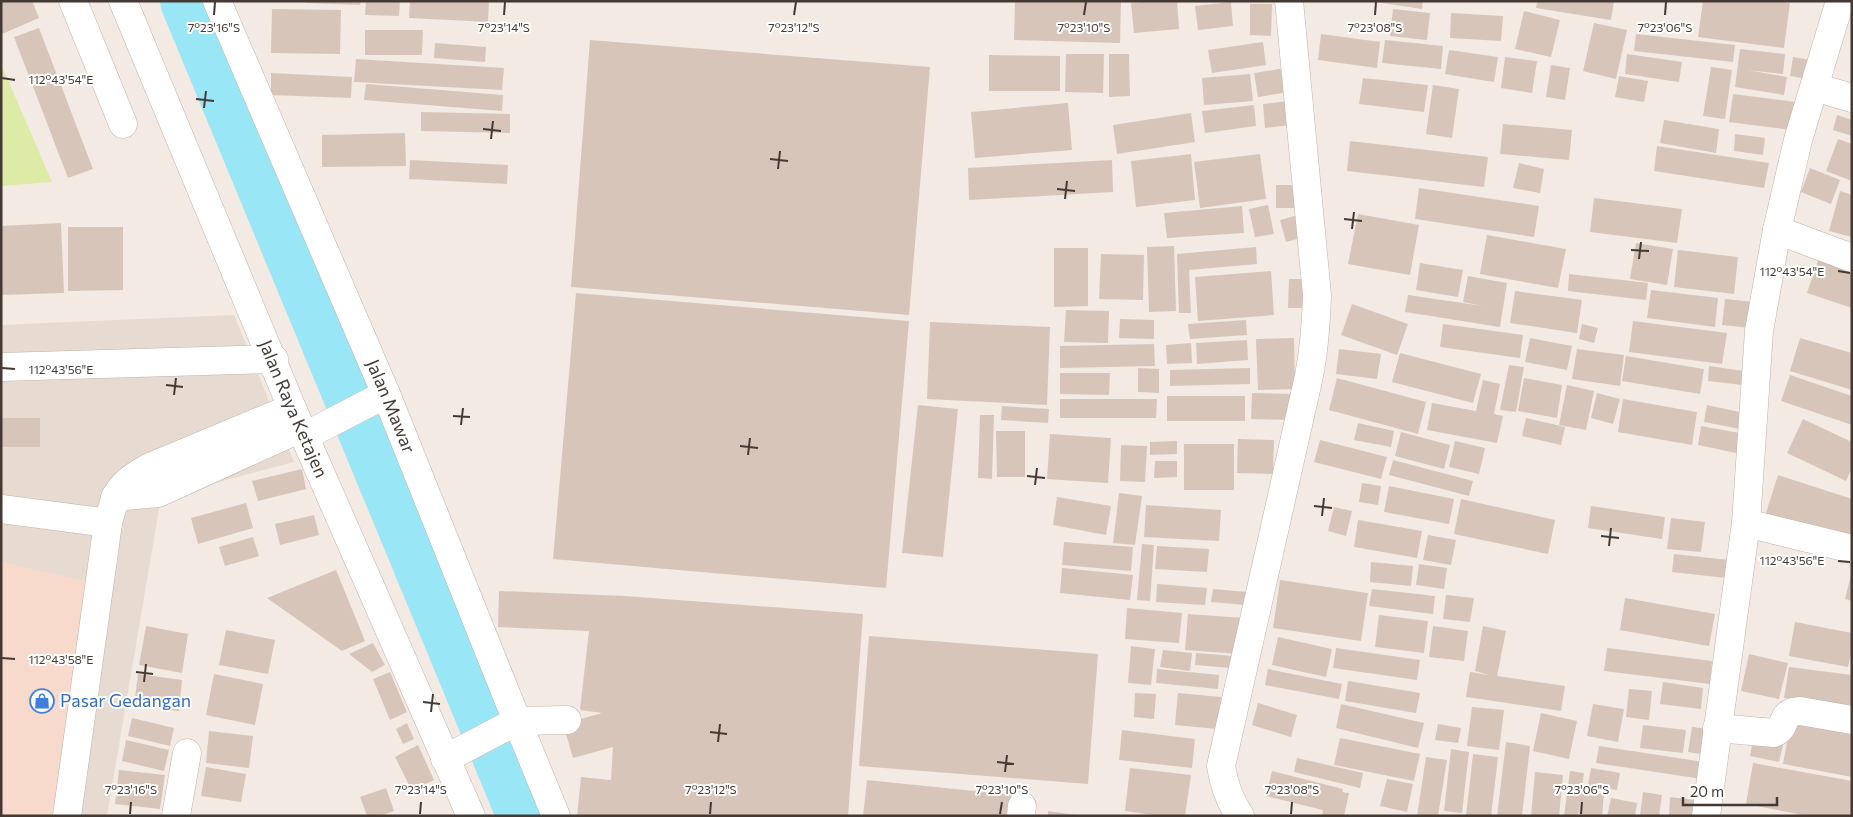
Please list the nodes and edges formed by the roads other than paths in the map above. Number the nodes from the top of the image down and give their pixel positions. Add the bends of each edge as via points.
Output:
1 (72, 1) edge
2 (123, 1) edge
3 (217, 1) edge
4 (1289, 1) edge
5 (1840, 1) edge
6 (1815, 87) junction
7 (1852, 98) edge
8 (123, 124) dead end
9 (1777, 230) junction
10 (1852, 258) edge
11 (274, 360) junction
12 (1, 367) edge
13 (380, 397) junction
14 (300, 424) junction
15 (1, 509) edge
16 (108, 523) junction
17 (1746, 523) junction
18 (1852, 549) edge
19 (567, 720) dead end
20 (1852, 720) edge
21 (510, 724) junction
22 (1718, 728) junction
23 (187, 754) dead end
24 (456, 754) junction
25 (67, 816) edge
26 (176, 816) edge
27 (471, 816) edge
28 (556, 816) edge
29 (1240, 816) edge
30 (1706, 816) edge

1 - 8 street
2 - 11 street, Jalan Raya Ketajen
3 - 13 street, Jalan Mawar
4 - 29 street via 1317,295 1316,326 1314,355 1221,766 1230,800
5 - 6 street
6 - 7 street
6 - 9 street via 1798,140
9 - 10 street
9 - 17 street via 1759,330
11 - 12 street
11 - 14 street, Jalan Raya Ketajen
13 - 14 street via 332,422
13 - 21 street, Jalan Mawar
14 - 16 street via 148,468 129,479 115,497
14 - 24 street, Jalan Raya Ketajen
15 - 16 street
16 - 25 street
17 - 18 street
17 - 22 street
19 - 21 street
20 - 22 street via 1800,711 1787,714 1778,732
21 - 24 street
21 - 28 street, Jalan Mawar
22 - 30 street
23 - 26 street
24 - 27 street, Jalan Raya Ketajen

